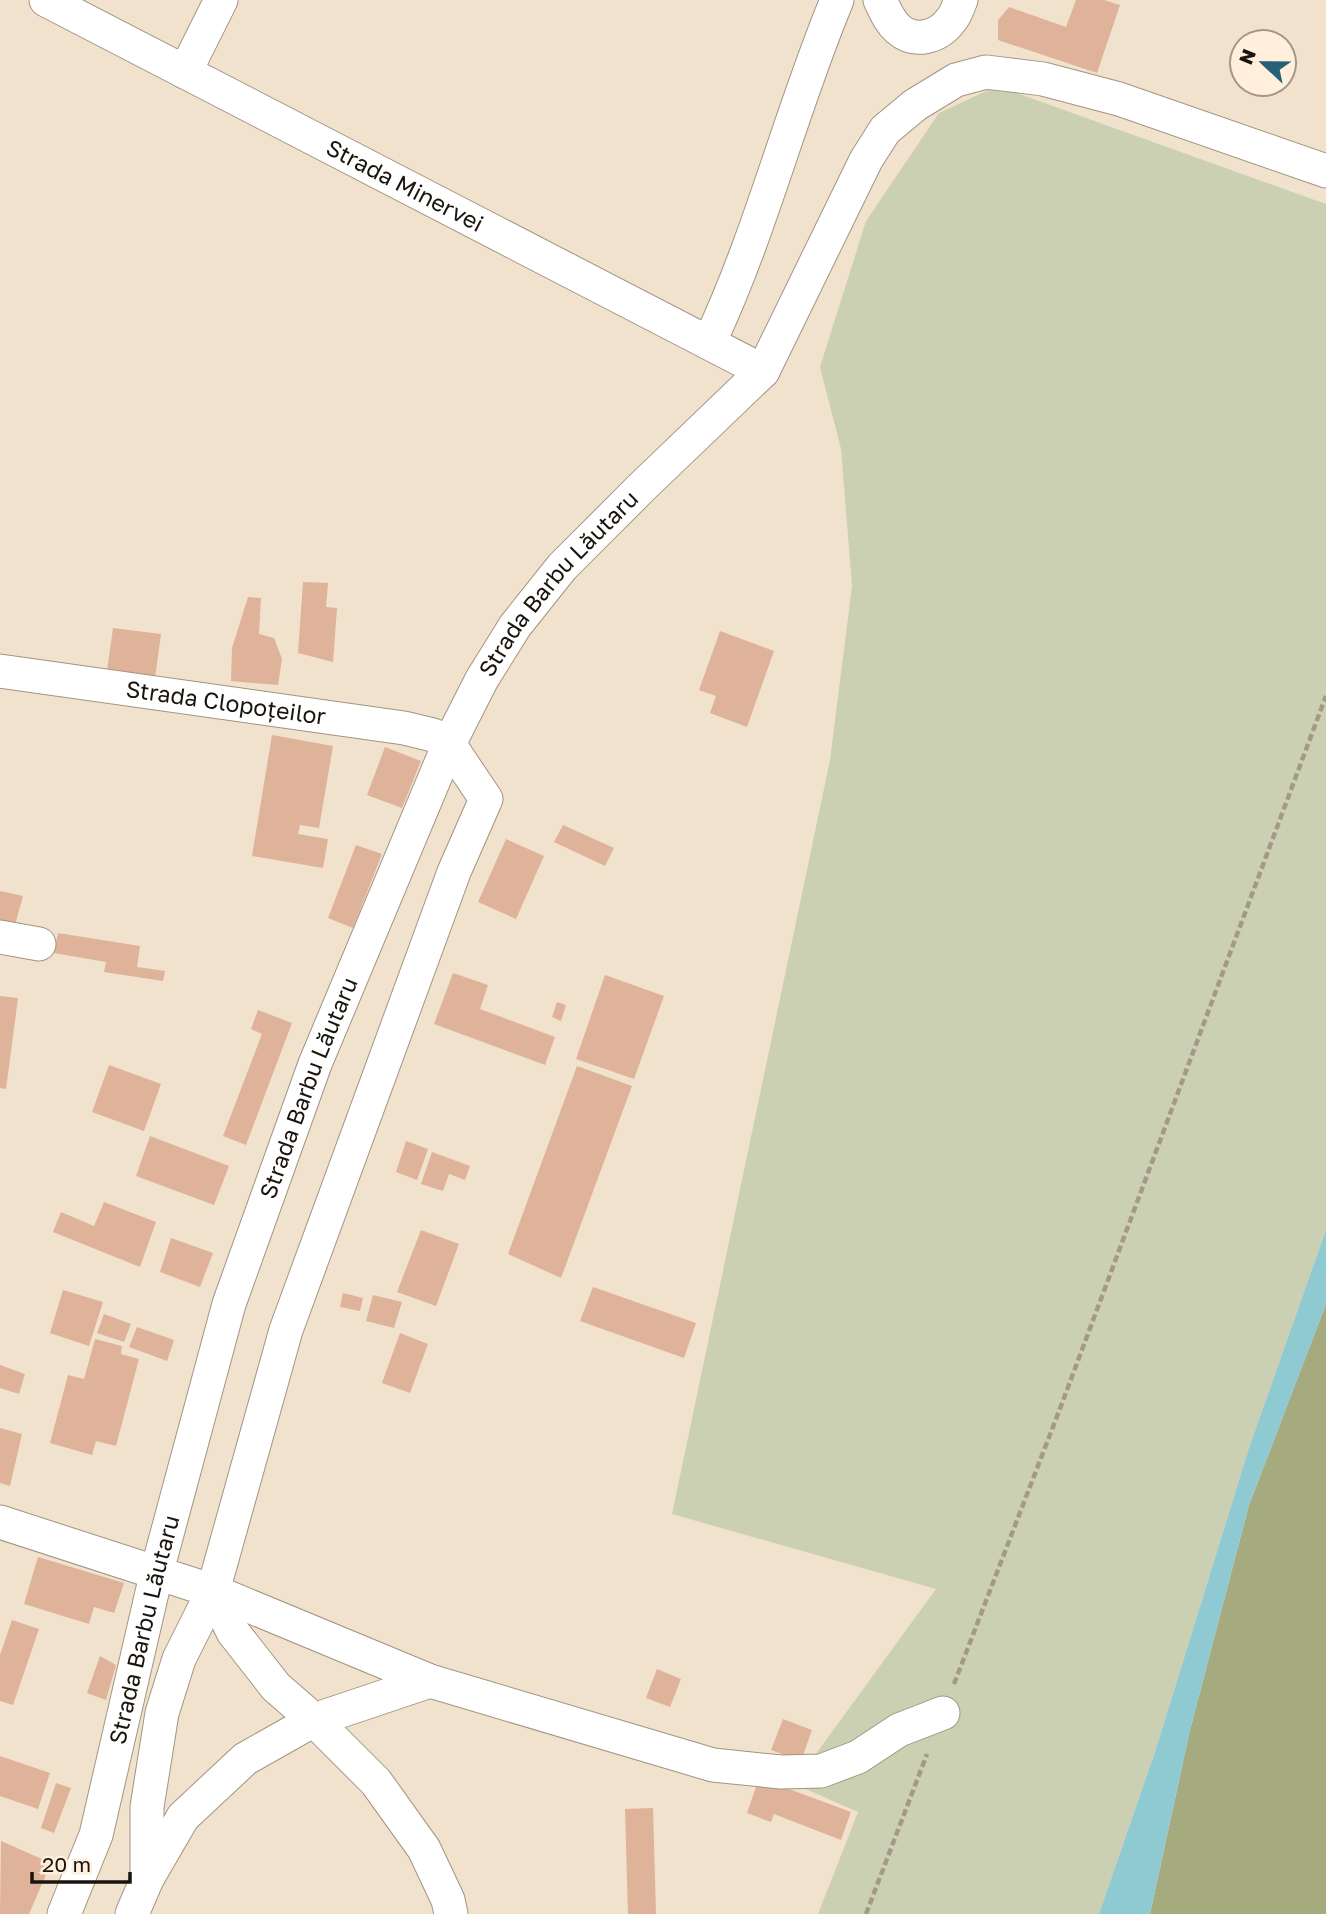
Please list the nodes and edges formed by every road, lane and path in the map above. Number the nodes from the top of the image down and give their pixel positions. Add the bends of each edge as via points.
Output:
1 (46, 0) edge
2 (221, 0) edge
3 (836, 0) edge
4 (880, 0) edge
5 (961, 0) edge
6 (185, 72) junction
7 (1326, 171) edge
8 (709, 343) junction
9 (764, 371) junction
10 (0, 671) edge
11 (1326, 696) edge
12 (449, 744) junction
13 (0, 937) edge
14 (39, 944) dead end
15 (0, 1522) edge
16 (157, 1571) junction
17 (213, 1591) junction
18 (430, 1681) junction
19 (943, 1713) junction
20 (314, 1720) junction
21 (147, 1879) junction
22 (64, 1914) edge
23 (132, 1914) edge
24 (451, 1914) edge
25 (866, 1914) edge

1 - 6 street, Strada Minervei
2 - 6 street
3 - 8 street via 735,288
4 - 5 street via 899,31 927,37 952,20
6 - 8 street, Strada Minervei
7 - 9 street via 1119,99 1043,79 986,72 956,80 915,105 885,131 866,160
8 - 9 street, Strada Minervei
9 - 12 street, Strada Barbu Lăutaru via 562,567 515,626
10 - 12 street, Strada Clopoțeilor via 404,727
11 - 19 path
12 - 16 street, Strada Barbu Lăutaru via 315,1064 229,1304
12 - 17 street via 486,799 454,872 286,1331
13 - 14 street
15 - 16 street
16 - 17 street
16 - 22 street, Strada Barbu Lăutaru via 96,1835
17 - 18 street
17 - 20 street via 233,1632 269,1678
17 - 21 street via 178,1659 162,1713 147,1807
18 - 19 street via 713,1765 781,1772 821,1771
18 - 20 street
19 - 25 path
20 - 21 street via 245,1759 183,1817
20 - 24 street via 376,1782 424,1849 449,1900
21 - 23 street

